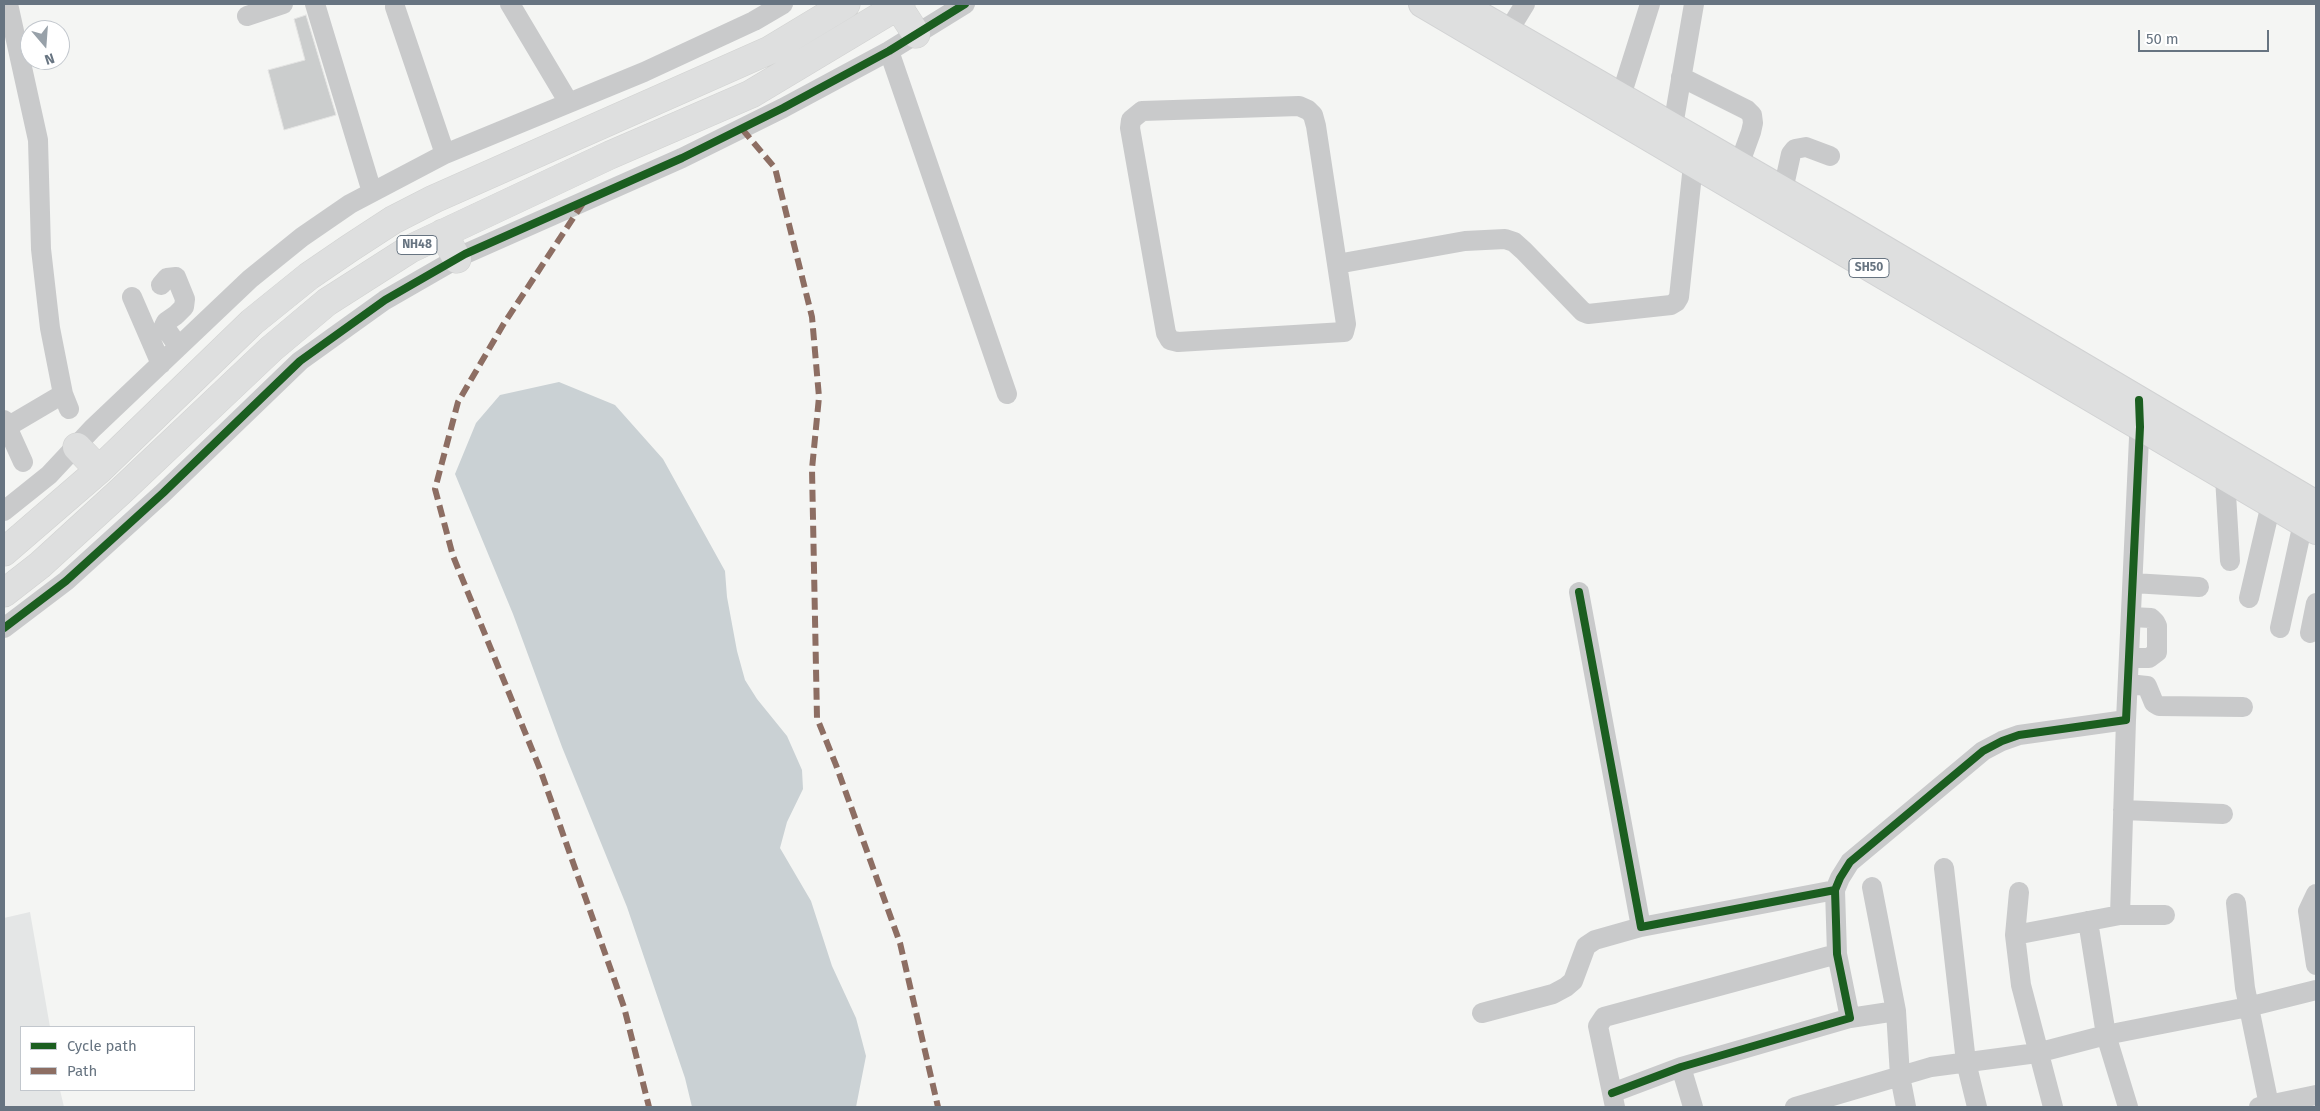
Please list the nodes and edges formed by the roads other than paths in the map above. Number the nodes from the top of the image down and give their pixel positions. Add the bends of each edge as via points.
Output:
1 (8, 4) edge
2 (283, 4) edge
3 (315, 4) edge
4 (510, 4) edge
5 (783, 4) edge
6 (846, 4) edge
7 (966, 4) edge
8 (1422, 4) edge
9 (1462, 4) edge
10 (1525, 4) edge
11 (1650, 4) edge
12 (1694, 4) edge
13 (900, 5) edge
14 (395, 7) dead end
15 (247, 16) dead end
16 (916, 34) junction
17 (1503, 40) junction
18 (889, 51) junction
19 (1681, 76) junction
20 (1621, 96) junction
21 (569, 103) junction
22 (1673, 126) junction
23 (445, 154) junction
24 (1830, 156) dead end
25 (1693, 165) junction
26 (1739, 165) junction
27 (1783, 190) junction
28 (372, 192) junction
29 (443, 233) junction
30 (457, 259) junction
31 (1337, 264) junction
32 (161, 286) dead end
33 (132, 297) dead end
34 (178, 346) junction
35 (161, 364) junction
36 (1007, 394) dead end
37 (2138, 400) junction
38 (5, 424) edge
39 (2140, 427) junction
40 (77, 447) junction
41 (23, 462) dead end
42 (99, 470) junction
43 (2225, 478) junction
44 (2270, 504) junction
45 (4, 511) edge
46 (2312, 519) edge
47 (4, 552) edge
48 (2230, 561) dead end
49 (2133, 583) junction
50 (2199, 587) dead end
51 (1579, 592) dead end
52 (4, 593) edge
53 (2249, 598) dead end
54 (2316, 603) edge
55 (2131, 616) junction
56 (4, 628) edge
57 (2280, 628) dead end
58 (2310, 633) dead end
59 (2129, 658) junction
60 (2128, 684) junction
61 (2243, 707) dead end
62 (2126, 720) junction
63 (2123, 810) junction
64 (2223, 814) dead end
65 (1944, 868) dead end
66 (1872, 887) dead end
67 (1835, 890) junction
68 (2019, 892) dead end
69 (2316, 894) edge
70 (2236, 903) dead end
71 (2120, 915) junction
72 (2164, 915) dead end
73 (2088, 921) junction
74 (1641, 927) junction
75 (2015, 935) junction
76 (1838, 954) junction
77 (2316, 965) edge
78 (2316, 990) edge
79 (2248, 1007) junction
80 (1896, 1011) junction
81 (1482, 1013) dead end
82 (1850, 1018) junction
83 (2106, 1035) junction
84 (2037, 1053) junction
85 (1966, 1062) junction
86 (1681, 1067) junction
87 (1900, 1076) junction
88 (2316, 1095) edge
89 (1613, 1100) edge
90 (2264, 1106) edge
91 (1693, 1107) edge
92 (1795, 1107) edge
93 (1906, 1107) edge
94 (1977, 1107) edge
95 (2053, 1107) edge
96 (2128, 1107) edge

1 - 38 street via 38,140 41,249 50,328 66,401
2 - 15 street
3 - 28 street
4 - 21 street
5 - 21 street via 728,33
6 - 42 highway, NH48 via 770,50 521,158 393,220 309,276 252,322
7 - 16 street
8 - 17 main road, SH50
9 - 17 main road, SH50
10 - 17 street
11 - 20 street
12 - 19 street
13 - 16 highway
13 - 29 highway, NH48 via 751,94
14 - 23 street
16 - 18 street
17 - 20 main road, SH50
17 - 25 main road, SH50
18 - 30 street via 682,158
18 - 36 street
19 - 22 street
19 - 26 street via 1752,115 1751,132
20 - 22 main road, SH50
21 - 23 street
22 - 26 main road, SH50
23 - 28 street
24 - 27 street via 1806,147 1795,149
25 - 31 street via 1679,296 1671,305 1588,314 1524,251 1506,239 1465,241
25 - 39 main road, SH50
26 - 27 main road, SH50
27 - 37 main road, SH50
28 - 34 street via 302,237
29 - 30 highway
29 - 52 highway, NH48 via 410,249 327,302 271,349 47,558
30 - 56 street via 385,300 300,361 129,525 66,581
31 - 31 street via 1316,126 1308,110 1299,106 1142,111 1131,120 1164,323 1170,340 1344,332 1346,324
32 - 34 street via 166,278 176,277 185,299 184,307 164,326
33 - 35 street
34 - 35 street
35 - 40 street via 92,428
37 - 39 street
37 - 46 main road, SH50
38 - 41 street
39 - 43 main road, SH50
39 - 49 street
40 - 42 highway
40 - 45 street
42 - 47 highway, NH48
43 - 44 main road, SH50
43 - 48 street
44 - 46 main road, SH50
44 - 53 street
46 - 57 street
49 - 50 street
49 - 55 street
51 - 74 street
54 - 58 street
55 - 59 street
55 - 59 street via 2151,618 2155,622 2157,652 2149,658
59 - 60 street
60 - 61 street via 2146,686 2154,703 2159,706
60 - 62 street
62 - 63 street
62 - 67 street via 2019,735 1983,751 1850,862
63 - 64 street
63 - 71 street
65 - 85 street
66 - 80 street
67 - 74 street
67 - 76 street
68 - 75 street
69 - 77 street via 2308,911
70 - 79 street
71 - 72 street
71 - 73 street
73 - 75 street
73 - 83 street
74 - 81 street via 1594,940 1586,946 1573,981 1566,988
75 - 84 street via 2021,986
76 - 82 street
76 - 89 street via 1604,1017 1598,1026
78 - 79 street
79 - 83 street
79 - 90 street
80 - 82 street
80 - 87 street
82 - 86 street
83 - 84 street
83 - 96 street
84 - 85 street
84 - 95 street
85 - 87 street
85 - 94 street
86 - 89 street
86 - 91 street
87 - 92 street
87 - 93 street
88 - 90 street

